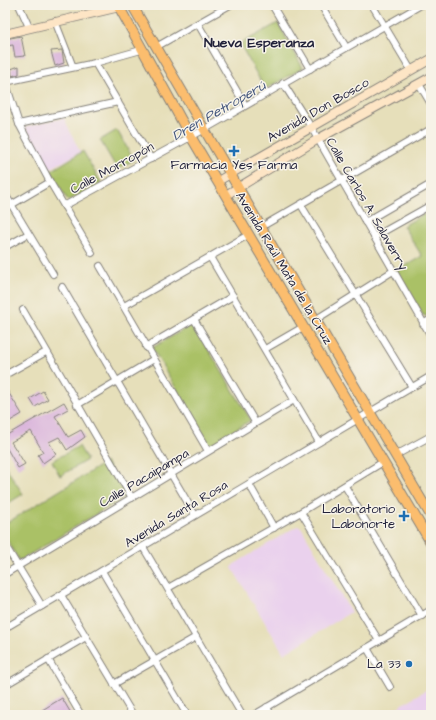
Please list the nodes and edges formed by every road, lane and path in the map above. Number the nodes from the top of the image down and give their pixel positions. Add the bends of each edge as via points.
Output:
1 (18, 5) edge
2 (132, 5) edge
3 (230, 5) edge
4 (272, 5) edge
5 (321, 5) edge
6 (372, 5) edge
7 (421, 5) edge
8 (121, 6) edge
9 (55, 21) junction
10 (198, 24) junction
11 (384, 26) junction
12 (29, 27) junction
13 (5, 34) edge
14 (156, 47) junction
15 (346, 48) junction
16 (141, 50) junction
17 (431, 59) edge
18 (95, 63) junction
19 (73, 67) junction
20 (310, 69) junction
21 (411, 70) junction
22 (431, 77) edge
23 (5, 82) edge
24 (283, 83) junction
25 (419, 84) junction
26 (118, 102) junction
27 (431, 104) edge
28 (245, 105) junction
29 (20, 124) junction
30 (311, 127) junction
31 (431, 129) edge
32 (205, 130) junction
33 (191, 137) junction
34 (318, 139) junction
35 (151, 158) junction
36 (231, 175) junction
37 (218, 181) junction
38 (341, 181) junction
39 (50, 182) junction
40 (431, 184) edge
41 (238, 188) junction
42 (5, 194) edge
43 (226, 195) junction
44 (431, 204) edge
45 (11, 205) junction
46 (301, 205) junction
47 (64, 206) junction
48 (365, 222) junction
49 (261, 227) junction
50 (28, 234) junction
51 (248, 235) junction
52 (374, 237) junction
53 (5, 247) edge
54 (92, 253) dead end
55 (210, 257) junction
56 (100, 266) dead end
57 (393, 271) junction
58 (53, 274) dead end
59 (62, 287) dead end
60 (355, 294) junction
61 (233, 296) junction
62 (124, 306) junction
63 (23, 310) dead end
64 (194, 318) junction
65 (431, 319) edge
66 (315, 320) junction
67 (423, 324) junction
68 (303, 327) junction
69 (431, 336) edge
70 (146, 347) junction
71 (265, 350) junction
72 (46, 352) junction
73 (154, 359) junction
74 (5, 375) edge
75 (431, 376) edge
76 (117, 382) junction
77 (412, 388) junction
78 (294, 400) junction
79 (77, 404) junction
80 (370, 412) junction
81 (358, 419) junction
82 (255, 422) junction
83 (431, 436) edge
84 (319, 442) junction
85 (208, 451) junction
86 (396, 455) junction
87 (383, 462) junction
88 (172, 475) junction
89 (249, 484) junction
90 (344, 486) junction
91 (132, 498) junction
92 (301, 512) junction
93 (195, 516) junction
94 (431, 516) edge
95 (274, 528) junction
96 (431, 543) edge
97 (5, 545) edge
98 (143, 547) junction
99 (17, 567) junction
100 (102, 571) junction
101 (5, 574) edge
102 (168, 588) junction
103 (61, 595) junction
104 (42, 606) junction
105 (431, 610) edge
106 (422, 616) junction
107 (5, 628) edge
108 (86, 637) junction
109 (196, 637) junction
110 (379, 641) junction
111 (367, 648) junction
112 (48, 659) junction
113 (155, 660) junction
114 (114, 684) junction
115 (5, 685) edge
116 (390, 687) dead end
117 (267, 707) junction
118 (79, 714) edge
119 (133, 715) edge
120 (187, 715) edge
121 (242, 715) edge
122 (254, 715) edge
123 (271, 715) edge

1 - 12 street
2 - 14 main road, Avenida Raúl Mata de la Cruz
3 - 10 street
4 - 20 street
5 - 15 street
6 - 11 street
7 - 11 street, Calle Morropón
8 - 9 street
8 - 16 main road, Avenida Raúl Mata de la Cruz
9 - 12 street
9 - 19 street
10 - 14 street
10 - 28 street
11 - 15 street, Calle Morropón
11 - 21 street
12 - 13 street
14 - 32 main road, Avenida Raúl Mata de la Cruz
15 - 20 street, Calle Morropón
16 - 18 street
16 - 33 main road, Avenida Raúl Mata de la Cruz
17 - 21 street, Avenida Don Bosco
18 - 19 street
18 - 26 street
19 - 23 street
20 - 24 street, Calle Morropón
21 - 30 street, Avenida Don Bosco
22 - 25 street, Avenida Don Bosco
23 - 29 street
24 - 28 street, Calle Morropón
24 - 30 street, Calle Carlos A. Salaverry
25 - 27 street
25 - 34 street, Avenida Don Bosco
26 - 29 street
26 - 35 street
28 - 32 street, Calle Morropón
29 - 39 street
30 - 34 street, Calle Carlos A. Salaverry
30 - 36 street, Avenida Don Bosco
31 - 38 street
32 - 33 street, Calle Morropón
32 - 36 main road, Avenida Raúl Mata de la Cruz
33 - 35 street, Calle Morropón
33 - 37 main road, Avenida Raúl Mata de la Cruz
34 - 38 street, Calle Carlos A. Salaverry
34 - 41 street, Avenida Don Bosco
35 - 47 street, Calle Morropón
36 - 37 street, Avenida Don Bosco
36 - 41 main road, Avenida Raúl Mata de la Cruz
37 - 43 main road, Avenida Raúl Mata de la Cruz
38 - 46 street
38 - 48 street, Calle Carlos A. Salaverry
39 - 45 street
39 - 47 street
40 - 48 street
41 - 43 street, Avenida Don Bosco
41 - 49 main road, Avenida Raúl Mata de la Cruz
42 - 45 street
43 - 51 main road, Avenida Raúl Mata de la Cruz
44 - 52 street
45 - 50 street
46 - 49 street
46 - 60 street
47 - 54 street
48 - 52 street, Calle Carlos A. Salaverry
49 - 66 main road, Avenida Raúl Mata de la Cruz
50 - 53 street
50 - 58 street
51 - 55 street
51 - 68 main road, Avenida Raúl Mata de la Cruz
52 - 57 street, Calle Carlos A. Salaverry
55 - 61 street
55 - 62 street
56 - 62 street
57 - 60 street
57 - 67 street, Calle Carlos A. Salaverry
59 - 76 street
60 - 66 street
60 - 77 street
61 - 64 street
61 - 71 street
62 - 70 street
63 - 72 street
64 - 70 street
64 - 82 street
65 - 67 street
66 - 80 main road, Avenida Raúl Mata de la Cruz
67 - 69 street, Calle Carlos A. Salaverry
68 - 71 street
68 - 81 main road, Avenida Raúl Mata de la Cruz
70 - 73 street
71 - 78 street
72 - 74 street
72 - 79 street
73 - 76 street
73 - 85 street
75 - 77 street, Avenida Santa Rosa
76 - 79 street
76 - 88 street
77 - 80 street, Avenida Santa Rosa
78 - 82 street, Calle Pacaipampa
78 - 84 street
79 - 91 street
80 - 81 street, Avenida Santa Rosa
80 - 86 main road, Avenida Raúl Mata de la Cruz
81 - 84 street, Avenida Santa Rosa
81 - 87 main road, Avenida Raúl Mata de la Cruz
82 - 85 street, Calle Pacaipampa
83 - 86 street
84 - 89 street, Avenida Santa Rosa
85 - 88 street, Calle Pacaipampa
86 - 94 main road, Avenida Raúl Mata de la Cruz
87 - 90 street
87 - 96 main road, Avenida Raúl Mata de la Cruz
88 - 91 street, Calle Pacaipampa
88 - 93 street
89 - 93 street, Avenida Santa Rosa
89 - 95 street
90 - 92 street
90 - 106 street
91 - 99 street, Calle Pacaipampa
92 - 95 street
92 - 110 street
93 - 98 street, Avenida Santa Rosa
95 - 102 street
97 - 99 street
98 - 100 street, Avenida Santa Rosa
98 - 102 street
99 - 101 street, Calle Pacaipampa
99 - 104 street
100 - 103 street, Avenida Santa Rosa
100 - 113 street
102 - 109 street
103 - 104 street, Avenida Santa Rosa
103 - 108 street
104 - 107 street, Avenida Santa Rosa
105 - 106 street
106 - 110 street
108 - 112 street
108 - 114 street
109 - 113 street
109 - 121 street
110 - 111 street
111 - 116 street
111 - 117 street
112 - 115 street
112 - 118 street
113 - 114 street
113 - 120 street
114 - 119 street
117 - 122 street
117 - 123 street

